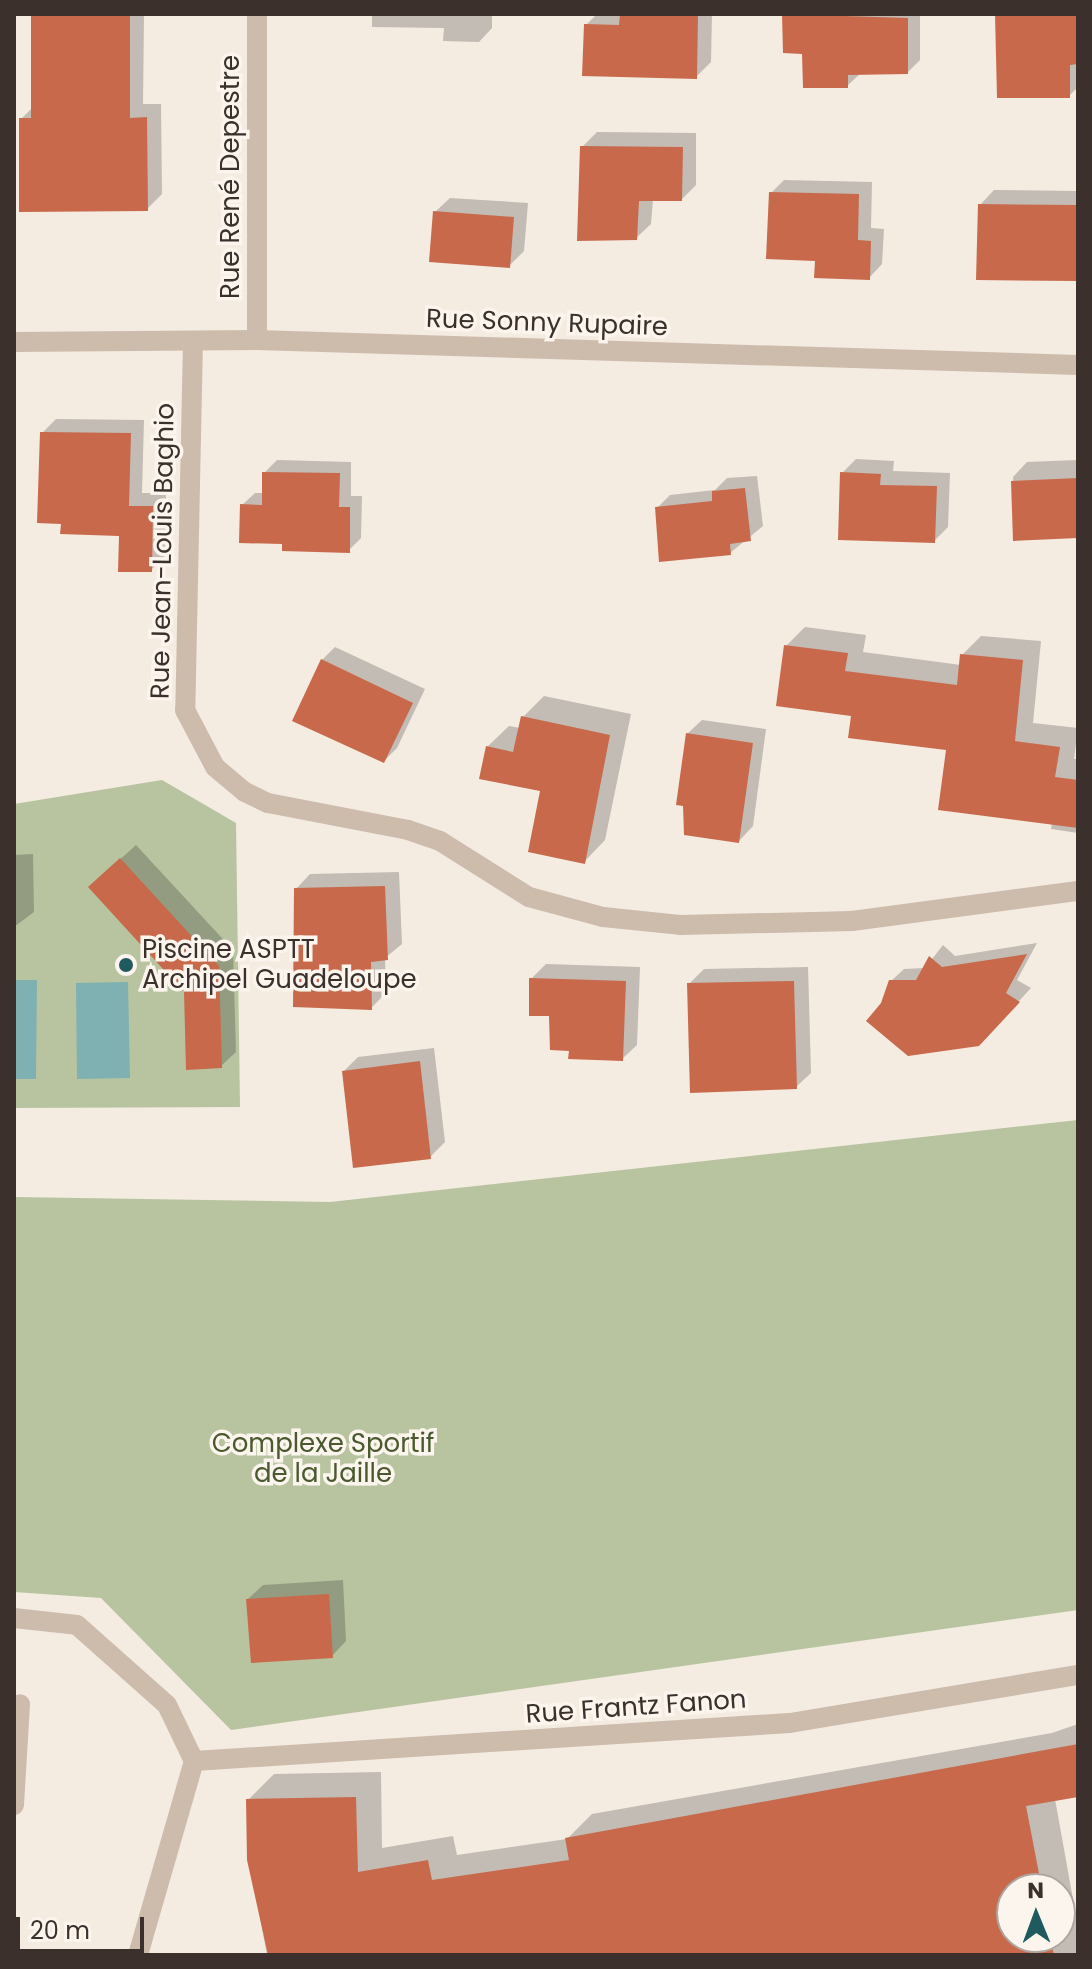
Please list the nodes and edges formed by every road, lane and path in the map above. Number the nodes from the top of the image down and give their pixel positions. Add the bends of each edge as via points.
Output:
1 (257, 14) edge
2 (257, 340) junction
3 (193, 341) junction
4 (14, 342) edge
5 (1078, 365) edge
6 (1078, 891) edge
7 (14, 1618) edge
8 (1078, 1675) edge
9 (20, 1704) dead end
10 (194, 1761) junction
11 (14, 1805) edge
12 (138, 1955) edge

1 - 2 street, Rue René Depestre
2 - 3 street, Rue Sonny Rupaire
2 - 5 street, Rue Sonny Rupaire
3 - 4 street, Rue Sonny Rupaire
3 - 6 street, Rue Jean-Louis Baghio via 185,710 215,767 245,792 268,803 440,841 529,897 603,917 680,925 852,921
7 - 10 street via 77,1625 167,1705
8 - 10 street, Rue Frantz Fanon via 790,1723
9 - 11 street
10 - 12 street

